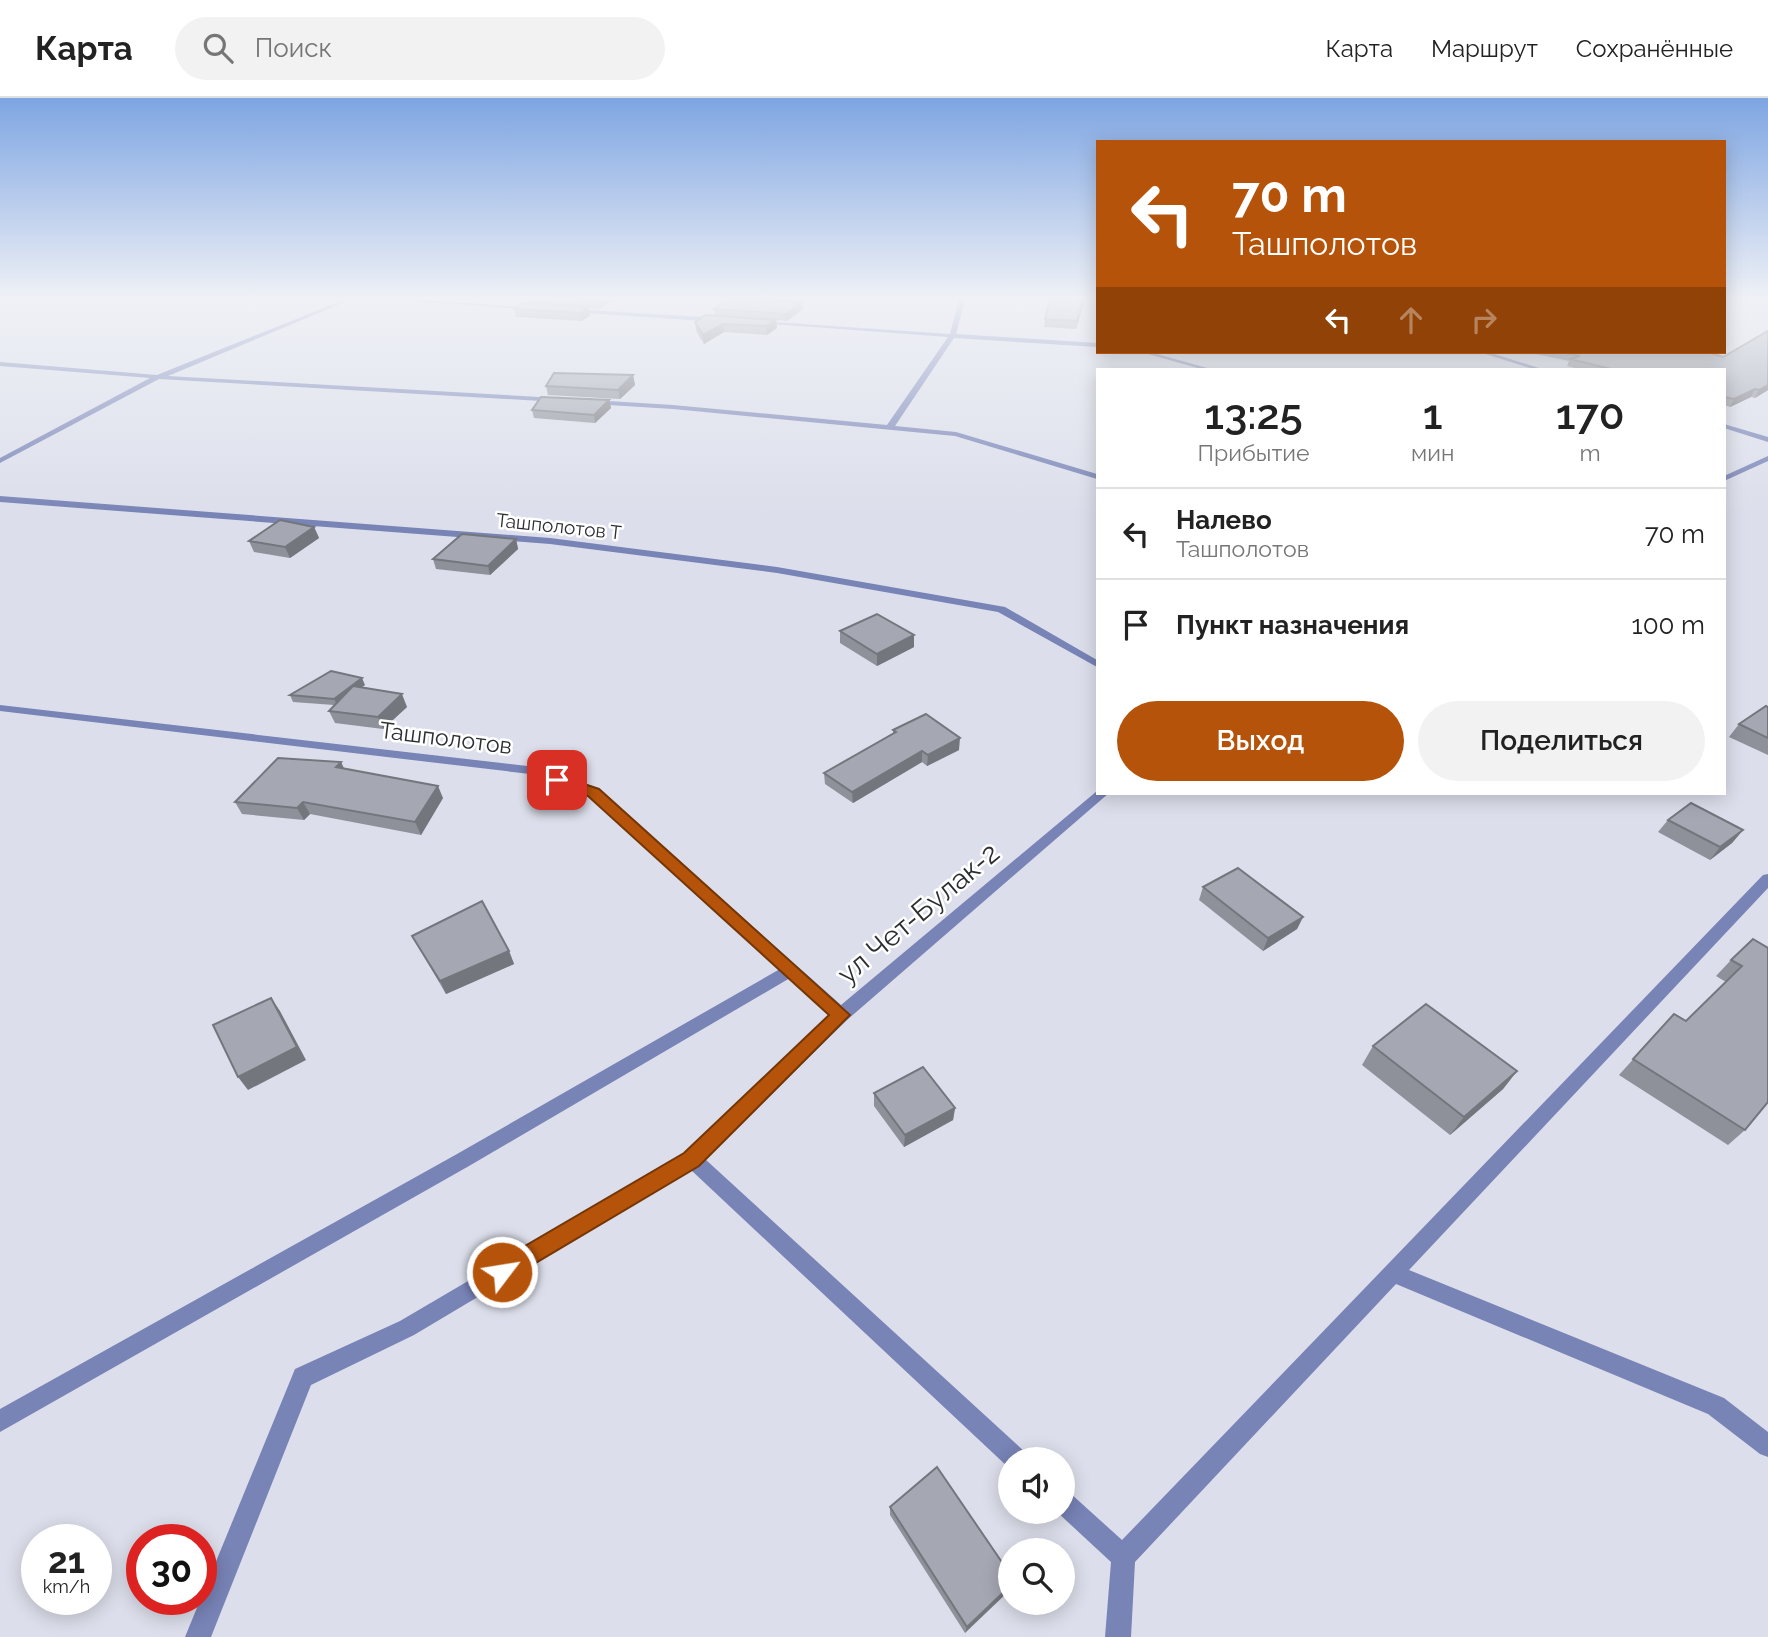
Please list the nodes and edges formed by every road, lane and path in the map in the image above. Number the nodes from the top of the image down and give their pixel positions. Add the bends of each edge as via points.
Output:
1 (95, 372) edge
2 (171, 372) edge
3 (928, 372) edge
4 (158, 377) junction
5 (571, 401) edge
6 (585, 402) edge
7 (890, 427) junction
8 (1726, 427) edge
9 (1768, 440) edge
10 (1768, 458) edge
11 (0, 461) edge
12 (1096, 477) edge
13 (1726, 478) edge
14 (0, 499) edge
15 (1096, 663) edge
16 (0, 708) edge
17 (1101, 795) edge
18 (1768, 879) edge
19 (791, 971) junction
20 (841, 1015) junction
21 (692, 1159) junction
22 (1393, 1273) junction
23 (0, 1421) edge
24 (1768, 1446) edge
25 (1003, 1447) edge
26 (1075, 1513) edge
27 (1123, 1557) junction
28 (198, 1637) edge
29 (1118, 1637) edge

1 - 4 street
2 - 4 street
3 - 7 street
4 - 5 street
4 - 11 street
6 - 7 street
7 - 12 street via 956,434
8 - 9 street
10 - 13 street
14 - 15 street, Ташполотов Т via 550,541 777,570 1001,609
16 - 19 street, Ташполотов via 532,770 594,793
17 - 20 street, ул Чет-Булак-2
18 - 22 street
19 - 20 street, Ташполотов
19 - 23 street
20 - 21 street, ул Чет-Булак-2
21 - 25 street
21 - 28 street, ул Чет-Булак-2 via 407,1328 303,1377
22 - 24 street via 1716,1406
22 - 27 street
26 - 27 street
27 - 29 street

